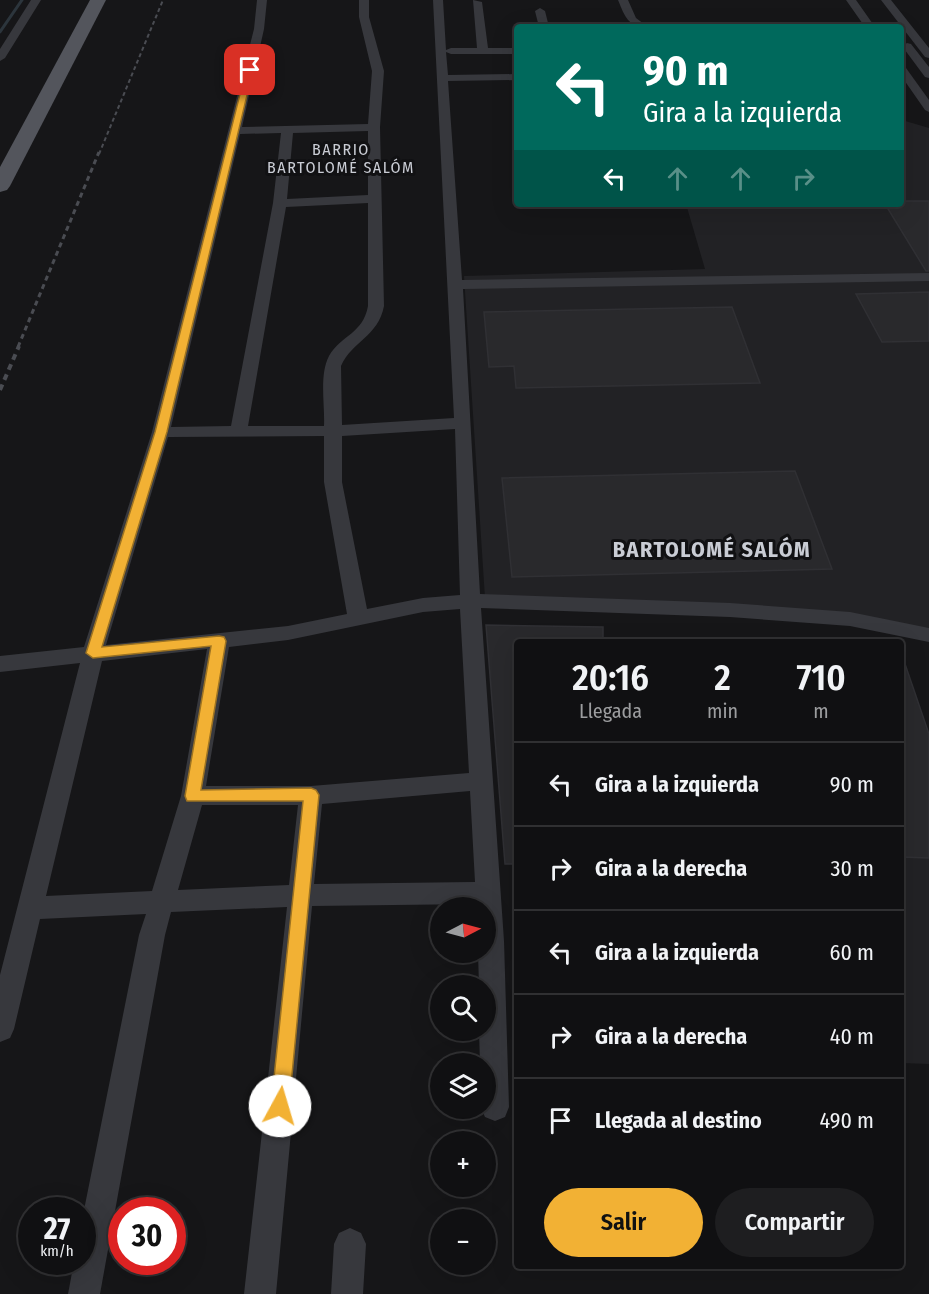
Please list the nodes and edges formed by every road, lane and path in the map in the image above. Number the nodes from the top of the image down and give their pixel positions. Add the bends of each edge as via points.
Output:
1 (36, 0) edge
2 (81, 0) edge
3 (98, 0) edge
4 (262, 0) edge
5 (364, 0) edge
6 (438, 0) edge
7 (623, 0) edge
8 (850, 0) edge
9 (477, 2) dead end
10 (882, 4) edge
11 (540, 11) dead end
12 (543, 24) edge
13 (638, 24) edge
14 (868, 24) edge
15 (892, 24) edge
16 (898, 24) edge
17 (904, 32) edge
18 (915, 46) edge
19 (451, 51) dead end
20 (483, 51) junction
21 (514, 51) edge
22 (0, 58) edge
23 (904, 73) edge
24 (929, 75) edge
25 (514, 77) edge
26 (450, 78) dead end
27 (23, 104) dead end
28 (929, 108) edge
29 (374, 127) junction
30 (286, 130) junction
31 (235, 131) junction
32 (0, 186) edge
33 (376, 199) junction
34 (280, 203) junction
35 (929, 277) edge
36 (454, 285) junction
37 (463, 423) junction
38 (240, 431) junction
39 (332, 431) junction
40 (161, 432) junction
41 (470, 602) junction
42 (358, 617) junction
43 (929, 635) edge
44 (219, 641) junction
45 (93, 653) junction
46 (0, 664) edge
47 (482, 781) junction
48 (311, 795) junction
49 (193, 796) junction
50 (488, 894) junction
51 (303, 896) junction
52 (164, 901) junction
53 (29, 908) junction
54 (0, 1029) edge
55 (493, 1053) edge
56 (351, 1244) dead end
57 (84, 1294) edge
58 (260, 1294) edge
59 (347, 1294) edge

1 - 22 street
2 - 27 main road
3 - 32 main road
4 - 31 street
5 - 29 street via 364,17 378,71
6 - 36 street
7 - 13 street via 632,20
8 - 14 street
9 - 20 street
10 - 15 street
10 - 16 street
11 - 12 street
17 - 18 street
18 - 24 street
19 - 20 street
20 - 21 street
23 - 28 street
25 - 26 street
29 - 30 street
29 - 33 street
30 - 31 street
30 - 34 street
31 - 40 street
33 - 34 street
33 - 39 street via 374,317 338,355 333,366
34 - 38 street
35 - 36 street
36 - 37 street
37 - 39 street
37 - 41 street
38 - 39 street
38 - 40 street
39 - 42 street via 333,482
40 - 45 street
41 - 42 street via 423,605
41 - 43 street via 730,610 850,620
41 - 47 street
42 - 44 street via 288,633
44 - 45 street
44 - 49 street
45 - 46 street
45 - 53 street
47 - 48 street
47 - 50 street
48 - 49 street
48 - 51 street
49 - 52 street
50 - 51 street
50 - 55 street
51 - 52 street
51 - 58 street
52 - 53 street
52 - 57 street via 152,935
53 - 54 street
56 - 59 street

